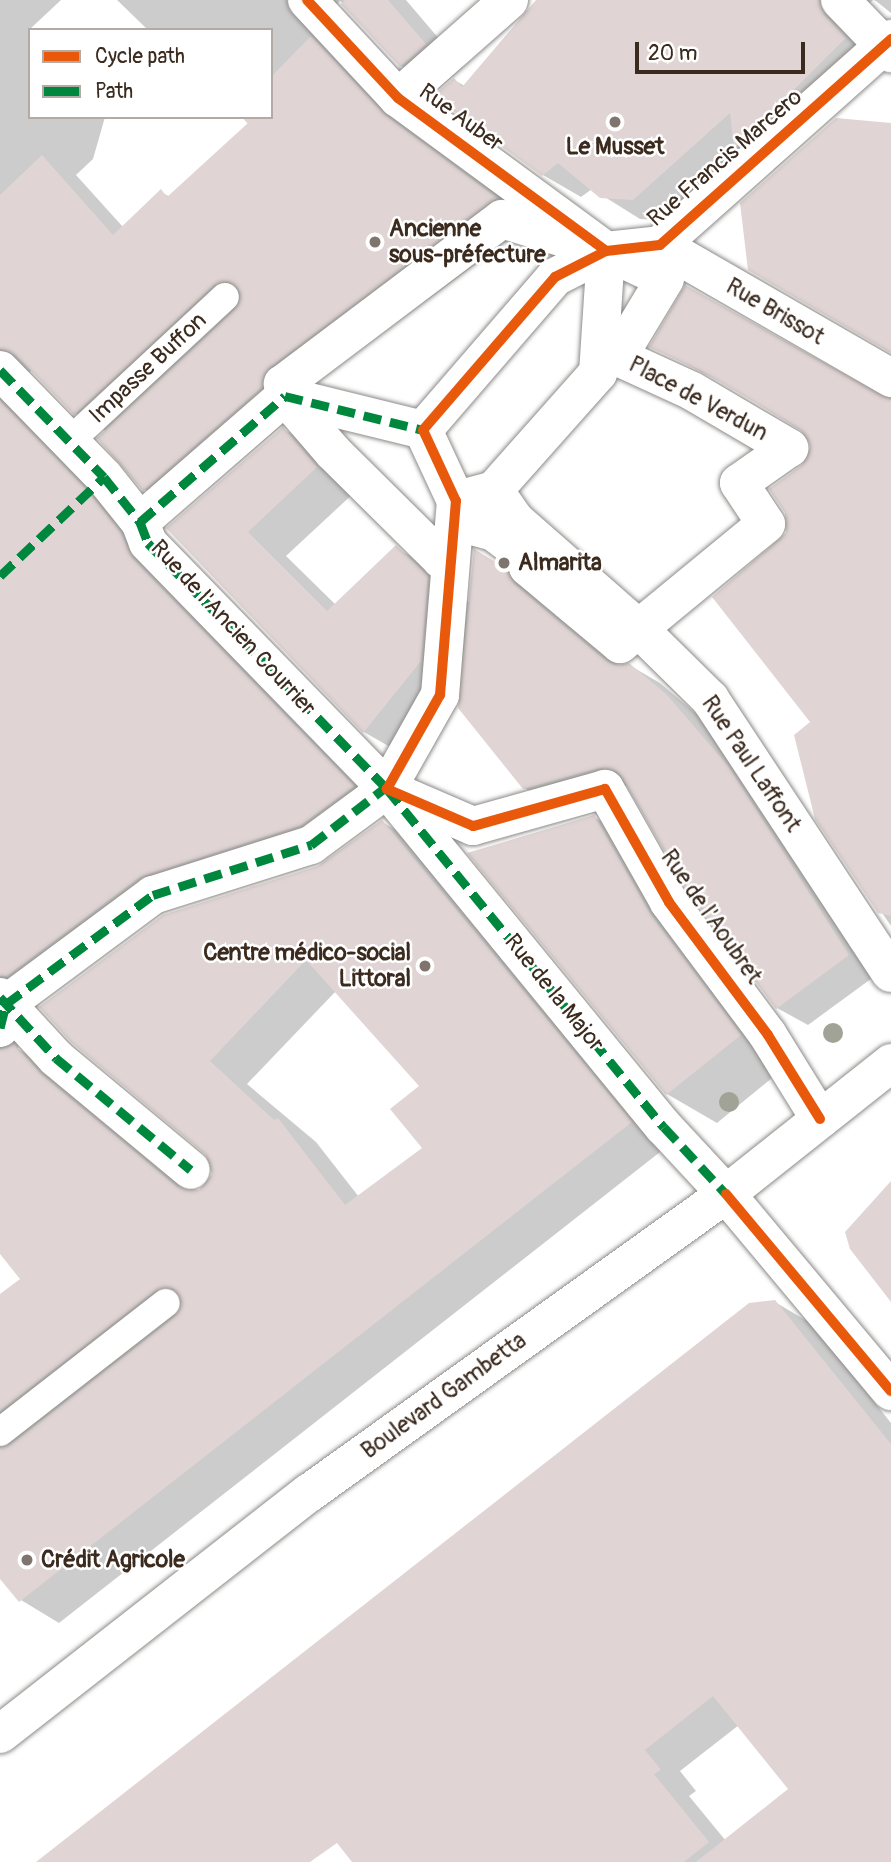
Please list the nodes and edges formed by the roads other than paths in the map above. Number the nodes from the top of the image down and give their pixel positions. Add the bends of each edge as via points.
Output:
1 (307, 0) edge
2 (509, 0) edge
3 (840, 0) edge
4 (889, 46) edge
5 (398, 98) junction
6 (660, 245) junction
7 (606, 251) junction
8 (225, 297) dead end
9 (0, 370) edge
10 (891, 378) edge
11 (295, 399) junction
12 (424, 430) junction
13 (71, 440) junction
14 (494, 490) junction
15 (455, 515) junction
16 (141, 522) junction
17 (639, 629) junction
18 (387, 789) junction
19 (891, 973) edge
20 (2, 1010) edge
21 (891, 1063) edge
22 (820, 1119) junction
23 (191, 1170) dead end
24 (726, 1194) junction
25 (166, 1303) dead end
26 (891, 1391) edge
27 (0, 1432) edge
28 (0, 1734) edge

1 - 5 street, Rue Auber
2 - 5 street
3 - 4 street
4 - 6 street, Rue Francis Marcero
5 - 7 street, Rue Auber
6 - 7 street, Rue Francis Marcero
6 - 10 street, Rue Brissot
7 - 11 street, Place de Verdun via 502,219 283,384 293,390
7 - 12 street, Rue Francis Marcero via 555,277
7 - 14 street via 598,373
7 - 17 street, Place de Verdun via 665,279 618,357 692,391 789,448 739,483 766,524
8 - 13 lane, Impasse Buffon
9 - 13 street, Rue de l'Ancien Courrier
11 - 12 street
11 - 15 street, Place de Verdun via 296,410 333,452 441,559
11 - 16 street via 285,396
12 - 15 street
13 - 16 street, Rue de l'Ancien Courrier
14 - 15 street
14 - 17 street, Rue Paul Laffont via 516,521
15 - 17 street, Place de Verdun via 502,537 531,560 528,567 620,644
15 - 18 street via 440,695
16 - 18 street, Rue de l'Ancien Courrier via 148,543
17 - 19 street, Rue Paul Laffont via 710,699
18 - 20 street via 311,845 153,895
18 - 22 street, Rue de l'Aoubret via 473,826 605,789 669,902 768,1035
18 - 24 street, Rue de la Major via 664,1127
20 - 23 street
21 - 22 street, Boulevard Gambetta
22 - 24 street, Boulevard Gambetta
24 - 26 street, Rue de la Major
24 - 28 street, Boulevard Gambetta via 309,1493
25 - 27 lane

